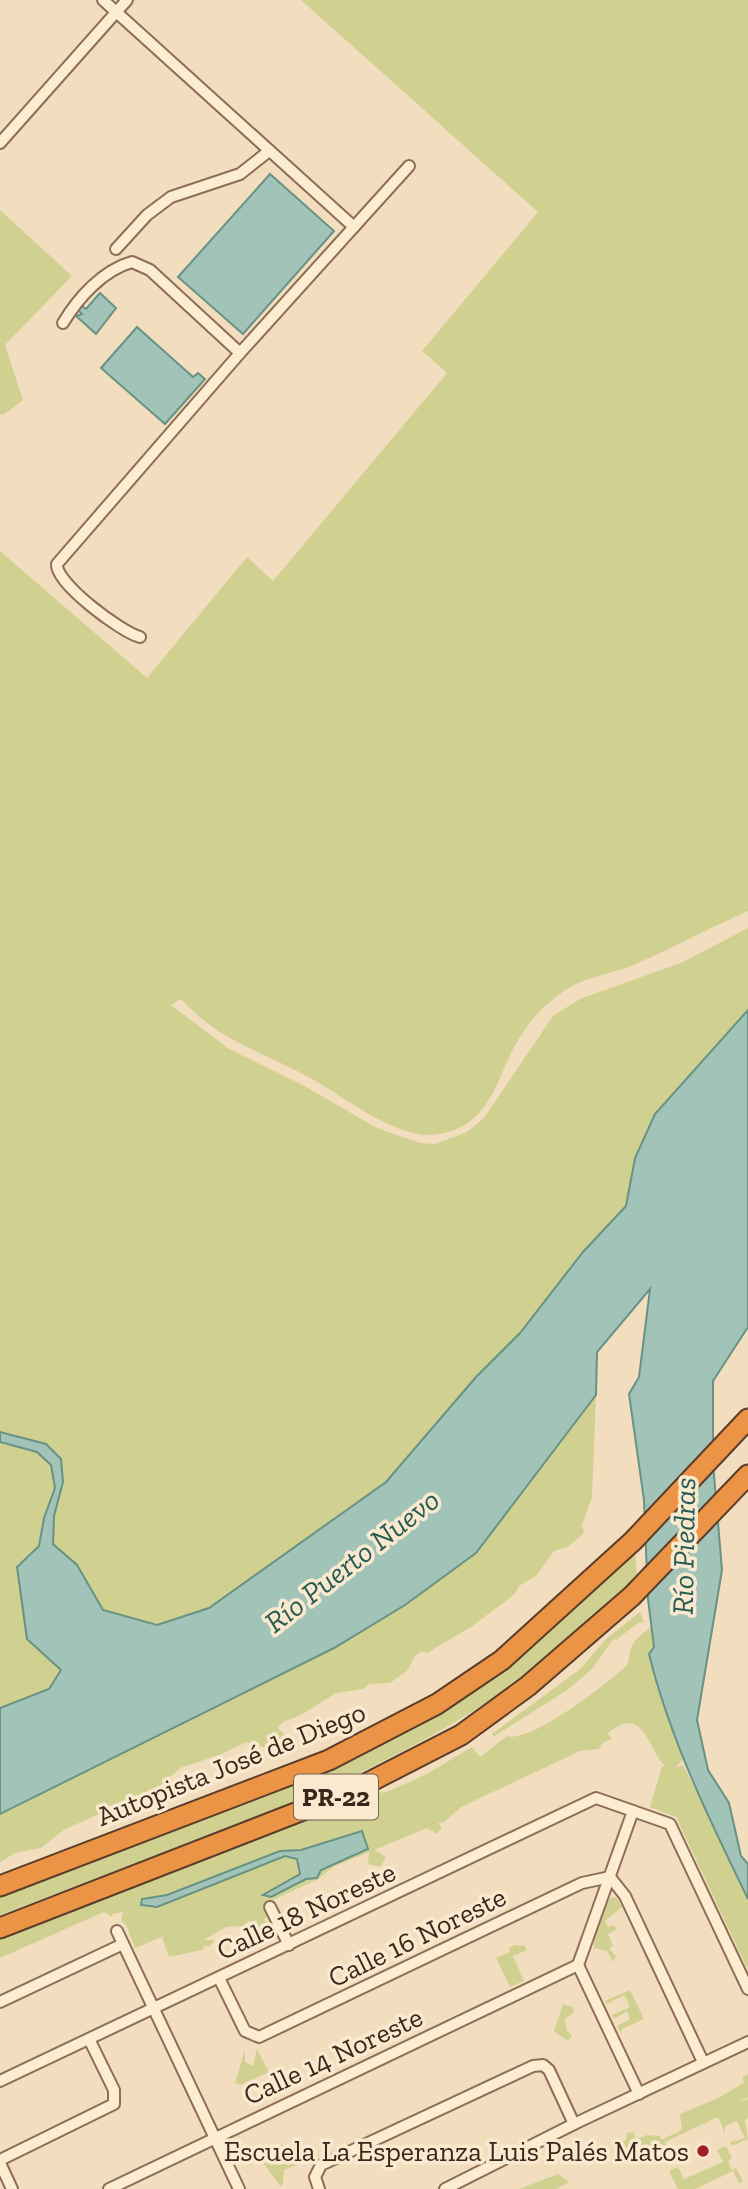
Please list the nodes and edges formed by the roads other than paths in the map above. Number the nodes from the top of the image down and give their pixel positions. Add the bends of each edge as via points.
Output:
1 (103, 0) edge
2 (127, 0) edge
3 (116, 12) junction
4 (0, 143) edge
5 (269, 151) junction
6 (409, 166) dead end
7 (354, 228) junction
8 (116, 249) dead end
9 (63, 323) dead end
10 (240, 353) junction
11 (140, 637) dead end
12 (748, 1419) edge
13 (748, 1475) edge
14 (633, 1811) junction
15 (610, 1877) junction
16 (0, 1886) edge
17 (270, 1907) dead end
18 (0, 1928) edge
19 (117, 1931) dead end
20 (123, 1944) junction
21 (289, 1945) junction
22 (578, 1965) junction
23 (219, 1978) junction
24 (748, 1989) edge
25 (0, 2002) edge
26 (155, 2008) junction
27 (89, 2039) junction
28 (748, 2042) edge
29 (703, 2062) junction
30 (0, 2081) edge
31 (639, 2094) junction
32 (574, 2123) junction
33 (215, 2137) junction
34 (0, 2162) edge
35 (12, 2189) edge
36 (109, 2189) edge
37 (239, 2189) edge
38 (319, 2189) edge
39 (445, 2189) edge

1 - 3 street
2 - 3 street
3 - 4 street
3 - 5 street
5 - 7 street
5 - 8 street via 240,174 171,197
6 - 7 street
7 - 10 street
9 - 10 street via 75,303 106,275 132,262 150,270
10 - 11 street via 57,564 59,576 107,619
12 - 16 highway, Autopista José de Diego / PR-22 via 633,1541 502,1660 399,1725 330,1760
13 - 18 highway, PR-22 via 632,1596 528,1686 461,1735 352,1791
14 - 15 street
14 - 21 street, Calle 18 Noreste via 596,1798
14 - 24 street, Calle 18 Noreste via 670,1824
15 - 22 street
15 - 23 street, Calle 16 Noreste via 582,1883 264,2035 254,2037 245,2031
15 - 29 street via 625,1896
17 - 21 street
19 - 20 street
20 - 25 street
20 - 26 street
21 - 23 street, Calle 18 Noreste
22 - 31 street
22 - 33 street, Calle 14 Noreste
23 - 26 street, Calle 18 Noreste
26 - 27 street, Calle 18 Noreste
26 - 33 street
27 - 30 street, Calle 18 Noreste
27 - 34 street via 114,2090 116,2100 111,2107
28 - 29 street
29 - 31 street
31 - 32 street
32 - 38 street via 549,2070 537,2064 321,2165 316,2173
32 - 39 street
33 - 36 street, Calle 14 Noreste
33 - 37 street
34 - 35 street

